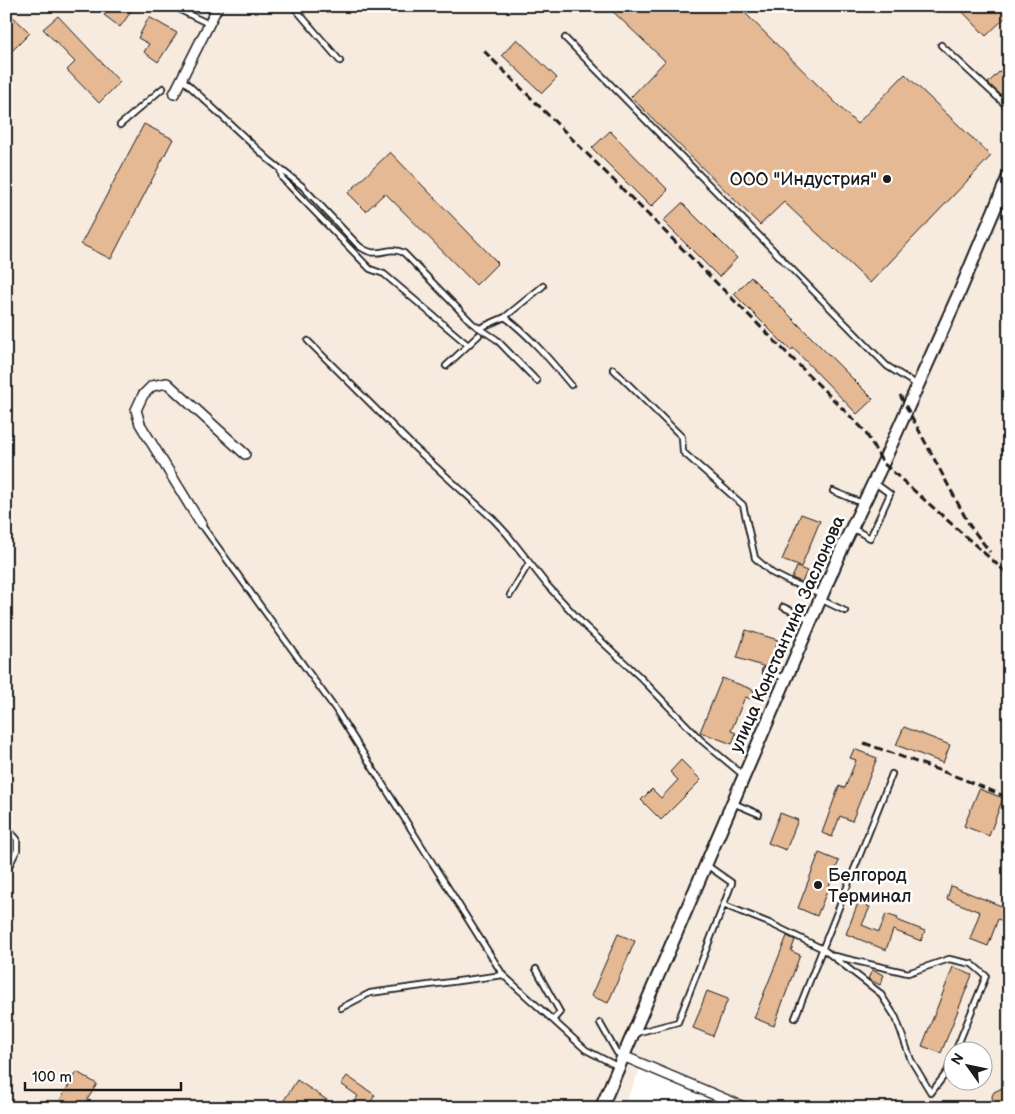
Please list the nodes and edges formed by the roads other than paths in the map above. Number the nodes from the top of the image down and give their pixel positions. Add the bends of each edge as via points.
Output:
1 (218, 6) edge
2 (293, 6) edge
3 (182, 11) dead end
4 (209, 24) junction
5 (565, 38) dead end
6 (941, 45) dead end
7 (340, 60) dead end
8 (182, 79) junction
9 (163, 88) dead end
10 (174, 94) dead end
11 (1009, 108) edge
12 (120, 125) dead end
13 (280, 169) junction
14 (1009, 174) edge
15 (1004, 202) edge
16 (543, 286) dead end
17 (505, 317) junction
18 (480, 328) junction
19 (478, 335) dead end
20 (308, 341) dead end
21 (468, 345) junction
22 (446, 366) dead end
23 (613, 369) dead end
24 (538, 381) dead end
25 (571, 385) dead end
26 (917, 385) junction
27 (245, 454) dead end
28 (874, 482) junction
29 (833, 491) dead end
30 (864, 504) junction
31 (201, 524) joint
32 (852, 528) junction
33 (529, 563) junction
34 (510, 595) dead end
35 (821, 597) junction
36 (783, 607) dead end
37 (845, 611) dead end
38 (811, 620) junction
39 (765, 671) dead end
40 (786, 678) junction
41 (892, 774) dead end
42 (744, 775) junction
43 (732, 803) junction
44 (759, 814) dead end
45 (6, 827) edge
46 (706, 864) junction
47 (6, 872) edge
48 (724, 905) junction
49 (823, 949) junction
50 (833, 955) junction
51 (536, 969) dead end
52 (503, 975) junction
53 (341, 1008) dead end
54 (795, 1018) dead end
55 (553, 1020) junction
56 (600, 1023) dead end
57 (632, 1034) junction
58 (960, 1042) edge
59 (621, 1061) junction
60 (942, 1078) edge
61 (601, 1108) edge
62 (746, 1108) edge

1 - 4 street
2 - 7 lane
3 - 4 lane
4 - 8 street
5 - 26 lane via 887,366
6 - 11 lane
8 - 10 street
8 - 13 lane
9 - 12 lane
13 - 18 lane via 302,186 363,249 373,253 395,250 404,253
13 - 21 lane via 282,178 370,269 384,274
14 - 15 street, улица Константина Заслонова
15 - 26 street, улица Константина Заслонова
16 - 17 lane
17 - 18 lane
17 - 25 lane
18 - 24 lane via 496,338
19 - 21 lane
20 - 33 lane via 414,447 493,519
21 - 22 lane
23 - 35 lane via 682,437 683,452 743,505 755,558 772,572
26 - 28 street, улица Константина Заслонова
27 - 31 street via 167,383 152,386 143,394 136,410 140,424
28 - 30 street, улица Константина Заслонова
28 - 32 lane via 890,494 870,538
29 - 30 lane
30 - 32 street, улица Константина Заслонова
31 - 52 lane via 336,710
32 - 35 street, улица Константина Заслонова
33 - 34 lane
33 - 42 lane via 565,605 691,731
35 - 37 lane
35 - 38 street, улица Константина Заслонова
36 - 38 lane
38 - 40 street, улица Константина Заслонова
39 - 40 lane
40 - 42 street, улица Константина Заслонова
41 - 49 lane
42 - 43 street, улица Константина Заслонова
43 - 44 lane
43 - 46 street, улица Константина Заслонова
45 - 47 lane via 17,839 17,850
46 - 48 lane via 732,883
46 - 57 street, улица Константина Заслонова
48 - 49 lane
48 - 57 lane via 678,1022
49 - 50 lane
49 - 54 lane
50 - 58 lane via 908,973 949,959 972,964 986,976
50 - 60 lane via 880,993 896,1018 910,1060 931,1092
51 - 55 lane via 560,1012
52 - 53 lane via 370,993
52 - 55 lane
55 - 59 lane via 586,1050
56 - 59 lane
57 - 59 street, улица Константина Заслонова
59 - 61 street, улица Константина Заслонова
59 - 62 street

